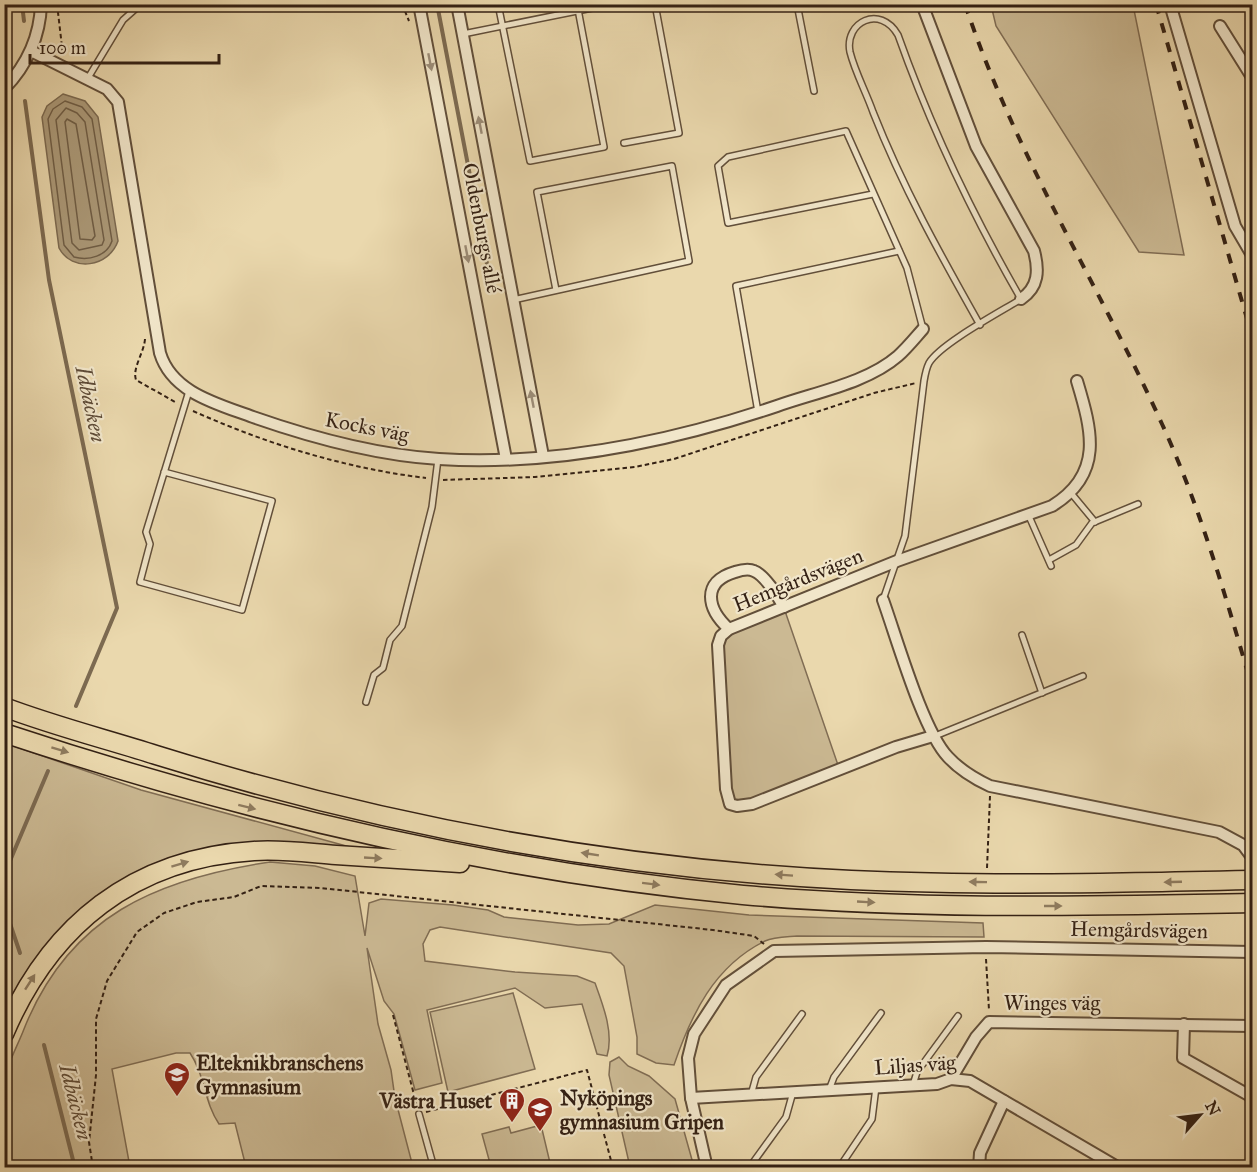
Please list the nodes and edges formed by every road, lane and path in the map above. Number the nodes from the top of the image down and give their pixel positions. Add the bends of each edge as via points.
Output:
1 (40, 4) edge
2 (57, 4) edge
3 (141, 4) edge
4 (420, 4) edge
5 (457, 4) edge
6 (498, 4) edge
7 (612, 4) edge
8 (655, 4) edge
9 (797, 4) edge
10 (922, 4) edge
11 (1170, 4) edge
12 (577, 8) edge
13 (503, 26) junction
14 (1220, 26) dead end
15 (463, 34) junction
16 (31, 51) junction
17 (59, 64) junction
18 (1252, 77) edge
19 (88, 78) junction
20 (4, 89) edge
21 (814, 91) dead end
22 (624, 143) dead end
23 (873, 194) junction
24 (899, 251) junction
25 (1252, 255) edge
26 (1038, 289) dead end
27 (556, 290) junction
28 (1023, 297) junction
29 (513, 300) junction
30 (980, 325) junction
31 (923, 329) joint
32 (145, 336) dead end
33 (924, 381) junction
34 (1077, 381) dead end
35 (189, 391) junction
36 (184, 407) junction
37 (758, 412) junction
38 (543, 456) junction
39 (438, 459) junction
40 (506, 459) junction
41 (164, 472) junction
42 (436, 479) junction
43 (1071, 493) junction
44 (1138, 504) dead end
45 (1028, 514) junction
46 (1095, 522) junction
47 (1049, 560) junction
48 (897, 561) junction
49 (1051, 566) dead end
50 (883, 600) joint
51 (784, 607) junction
52 (729, 629) junction
53 (1022, 635) dead end
54 (1083, 676) dead end
55 (1042, 693) junction
56 (366, 702) dead end
57 (4, 707) edge
58 (4, 733) edge
59 (933, 736) junction
60 (990, 786) junction
61 (1252, 857) edge
62 (530, 867) junction
63 (987, 871) dead end
64 (1252, 879) edge
65 (1246, 903) edge
66 (986, 947) junction
67 (774, 951) junction
68 (1252, 952) edge
69 (881, 1013) dead end
70 (802, 1014) dead end
71 (393, 1015) dead end
72 (958, 1016) dead end
73 (989, 1022) junction
74 (1184, 1024) junction
75 (1252, 1026) edge
76 (4, 1035) edge
77 (951, 1079) junction
78 (914, 1085) junction
79 (876, 1087) junction
80 (829, 1090) junction
81 (793, 1092) junction
82 (751, 1095) junction
83 (1252, 1097) edge
84 (691, 1098) junction
85 (1004, 1101) junction
86 (419, 1114) junction
87 (93, 1167) edge
88 (434, 1167) edge
89 (613, 1167) edge
90 (707, 1167) edge
91 (749, 1167) edge
92 (839, 1167) edge
93 (979, 1167) edge
94 (1119, 1167) edge

1 - 16 street
2 - 17 path via 64,52
3 - 19 lane via 123,20
4 -> 40 street, Oldenburgs allé
5 - 15 street, Oldenburgs allé
6 - 13 lane
7 - 12 lane
8 - 22 lane via 679,133
9 - 21 lane
10 - 28 street via 976,146 1034,251 1036,281
11 - 25 street via 1235,226
12 - 13 lane
12 - 13 lane via 604,147 530,161
13 - 15 lane
14 - 18 street
29 -> 15 street, Oldenburgs allé
16 - 17 street, Kocks väg
16 - 20 street
17 - 19 street, Kocks väg
19 - 35 street, Kocks väg via 115,97 122,113 160,353 172,377
23 - 23 lane via 846,131 728,157 718,166 728,223
23 - 24 lane
24 - 31 lane
24 - 37 lane via 736,286
26 - 28 lane
27 - 27 lane via 689,261 672,166 537,192
27 - 29 lane
28 - 30 lane
28 - 30 lane via 986,239 954,174 895,30 885,20 863,22 850,41 860,79 899,176
38 -> 29 street, Oldenburgs allé
30 - 33 lane via 934,357
31 - 37 street, Kocks väg via 897,357 865,376
32 - 36 path via 143,354 134,373 136,380
33 - 42 path via 874,393 674,459 635,467 525,478
33 - 48 lane via 905,536
34 - 43 street, Hemgårdsvägen via 1089,418 1092,448 1083,476
35 - 36 lane
35 - 39 street, Kocks väg via 332,442
36 - 41 lane
36 - 42 path via 278,446 339,463
37 - 38 street, Kocks väg via 655,440
38 - 40 street, Kocks väg
39 - 40 street, Kocks väg
39 - 42 lane
41 - 41 lane via 272,501 242,610 140,582 150,544 147,532
42 - 56 lane via 402,626 390,640 383,668 374,675
43 - 45 street, Hemgårdsvägen via 1052,506
43 - 46 lane
44 - 46 lane
45 - 47 lane
45 - 48 street, Hemgårdsvägen
46 - 47 lane via 1076,545
47 - 49 lane
48 - 50 lane
48 - 51 street, Hemgårdsvägen
50 - 59 street
51 - 52 street, Hemgårdsvägen
51 - 52 street via 754,570 724,576 713,588 712,603 718,619
52 - 59 street, Hemgårdsvägen via 718,645 730,804 752,804
53 - 55 lane
54 - 55 lane
55 - 59 lane
64 -> 57 highway via 1096,884 852,880 614,858 466,833 264,788
58 -> 62 highway via 240,805 359,834
59 - 60 street via 948,757 973,778
60 - 61 street via 1219,832 1243,845
60 - 63 path
62 -> 65 highway via 746,895 911,905
76 -> 62 highway via 25,989 50,952 76,924 134,883 178,863 255,851 286,851
66 - 67 street, Hemgårdsvägen
66 - 68 street, Hemgårdsvägen
66 - 73 path
67 - 84 street via 726,985 694,1034 688,1058
67 - 87 path via 754,936 713,930 321,888 261,886 234,897 197,902 164,913 137,932 107,981 96,1018 96,1075 89,1142
69 - 80 lane via 834,1077
70 - 82 lane via 756,1077
71 - 86 path
72 - 78 lane via 917,1072
73 - 74 street, Winges väg
73 - 77 street, Winges väg
74 - 75 street, Winges väg
74 - 83 street via 1183,1058
77 - 78 street, Liljas väg
77 - 85 street, Liljas väg via 970,1080
78 - 79 street, Liljas väg
79 - 80 street, Liljas väg
79 - 92 lane via 872,1119
80 - 81 street, Liljas väg
81 - 82 street, Liljas väg
81 - 91 lane via 786,1117
82 - 84 street, Liljas väg
84 - 90 street
85 - 93 street via 980,1153
85 - 94 street, Liljas väg
86 - 88 lane
86 - 89 path via 587,1070

